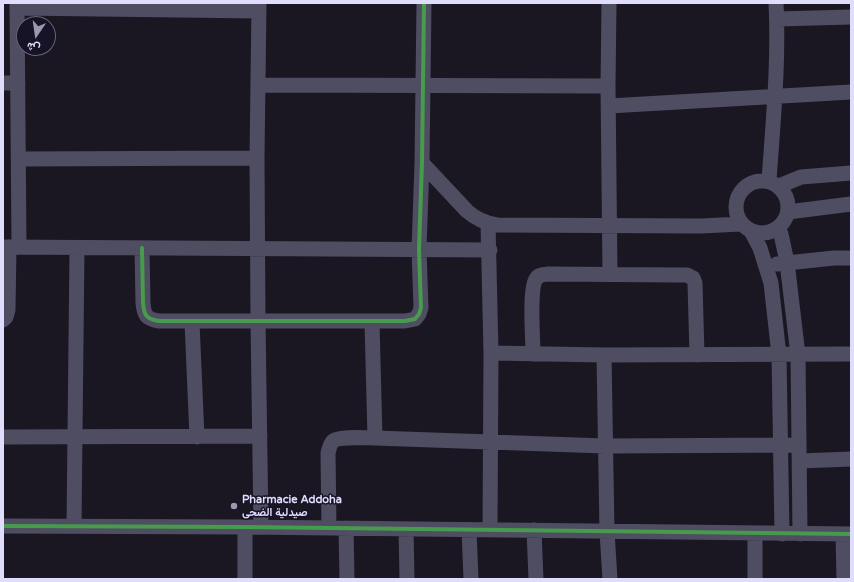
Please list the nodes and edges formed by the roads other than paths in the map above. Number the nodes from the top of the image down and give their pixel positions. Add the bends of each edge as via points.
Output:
1 (424, 3) edge
2 (609, 3) edge
3 (776, 3) edge
4 (18, 5) edge
5 (259, 7) edge
6 (851, 17) edge
7 (777, 19) junction
8 (3, 83) edge
9 (18, 83) junction
10 (258, 85) junction
11 (424, 86) junction
12 (608, 86) junction
13 (851, 92) edge
14 (774, 96) junction
15 (608, 106) junction
16 (257, 158) junction
17 (19, 159) junction
18 (422, 162) junction
19 (851, 173) edge
20 (774, 184) junction
21 (851, 204) edge
22 (788, 212) junction
23 (488, 223) junction
24 (609, 226) junction
25 (746, 227) junction
26 (778, 228) junction
27 (10, 247) edge
28 (77, 248) junction
29 (142, 248) junction
30 (258, 248) junction
31 (419, 249) junction
32 (490, 250) junction
33 (851, 258) edge
34 (787, 262) junction
35 (766, 266) junction
36 (610, 274) junction
37 (3, 320) edge
38 (258, 320) junction
39 (192, 322) junction
40 (372, 322) junction
41 (491, 353) junction
42 (533, 354) junction
43 (851, 354) edge
44 (604, 355) junction
45 (697, 355) junction
46 (779, 355) junction
47 (798, 355) junction
48 (260, 436) junction
49 (3, 437) edge
50 (197, 437) junction
51 (75, 438) junction
52 (375, 438) junction
53 (491, 441) junction
54 (780, 445) junction
55 (605, 446) junction
56 (799, 446) junction
57 (851, 459) edge
58 (800, 461) junction
59 (3, 526) edge
60 (74, 526) junction
61 (245, 527) junction
62 (261, 527) junction
63 (329, 528) junction
64 (346, 528) junction
65 (406, 529) junction
66 (469, 530) junction
67 (490, 530) junction
68 (534, 530) junction
69 (607, 532) junction
70 (755, 533) junction
71 (782, 534) junction
72 (800, 534) junction
73 (847, 534) edge
74 (245, 579) edge
75 (347, 579) edge
76 (407, 579) edge
77 (471, 579) edge
78 (536, 579) edge
79 (610, 579) edge
80 (755, 579) edge
81 (844, 579) edge

1 - 11 street
2 - 12 street
3 - 7 street
4 - 5 street
4 - 9 street
5 - 10 street
6 - 7 street
7 - 14 street
8 - 9 street
9 - 17 street
10 - 11 street
10 - 16 street
11 - 12 street
11 - 18 street
12 - 15 street
13 - 14 street
14 - 15 street
14 - 20 street
15 - 24 street
16 - 17 street
16 - 30 street
17 - 27 street
18 - 23 street via 473,217
18 - 31 street
19 - 20 street via 801,177
20 - 22 street via 785,194
20 - 25 street via 755,181 743,188 736,200 736,213
21 - 22 street
22 - 26 street via 785,221
23 - 24 street
23 - 32 street
24 - 25 street
24 - 36 street
25 - 26 street via 760,233
25 - 35 street via 760,248
26 - 34 street via 782,234
27 - 28 street
27 - 37 street via 8,310
28 - 29 street
28 - 51 street
29 - 30 street
29 - 39 street via 143,303 147,317 159,321
30 - 31 street
30 - 38 street
31 - 32 street
31 - 40 street via 419,314 410,321
32 - 41 street
33 - 34 street
34 - 35 street
34 - 47 street
35 - 46 street via 771,283
36 - 42 street via 547,274 535,280
36 - 45 street via 687,275 692,278 696,290
38 - 39 street
38 - 40 street
38 - 48 street
39 - 50 street
40 - 52 street
41 - 42 street
41 - 53 street
42 - 44 street
43 - 47 street
44 - 45 street
44 - 55 street
45 - 46 street
46 - 47 street
46 - 54 street
47 - 56 street
48 - 50 street
48 - 62 street
49 - 51 street
50 - 51 street
51 - 60 street
52 - 53 street
52 - 63 street via 341,439 330,445
53 - 55 street
53 - 67 street
54 - 55 street
54 - 56 street
54 - 71 street
55 - 69 street
56 - 58 street
57 - 58 street
58 - 72 street
59 - 60 street
60 - 61 street
61 - 62 street
61 - 74 street
62 - 63 street
63 - 64 street
64 - 65 street
64 - 75 street
65 - 66 street
65 - 76 street
66 - 67 street
66 - 77 street
67 - 68 street
68 - 69 street
68 - 78 street
69 - 70 street
69 - 79 street
70 - 71 street
70 - 80 street
71 - 72 street
72 - 73 street
73 - 81 street

